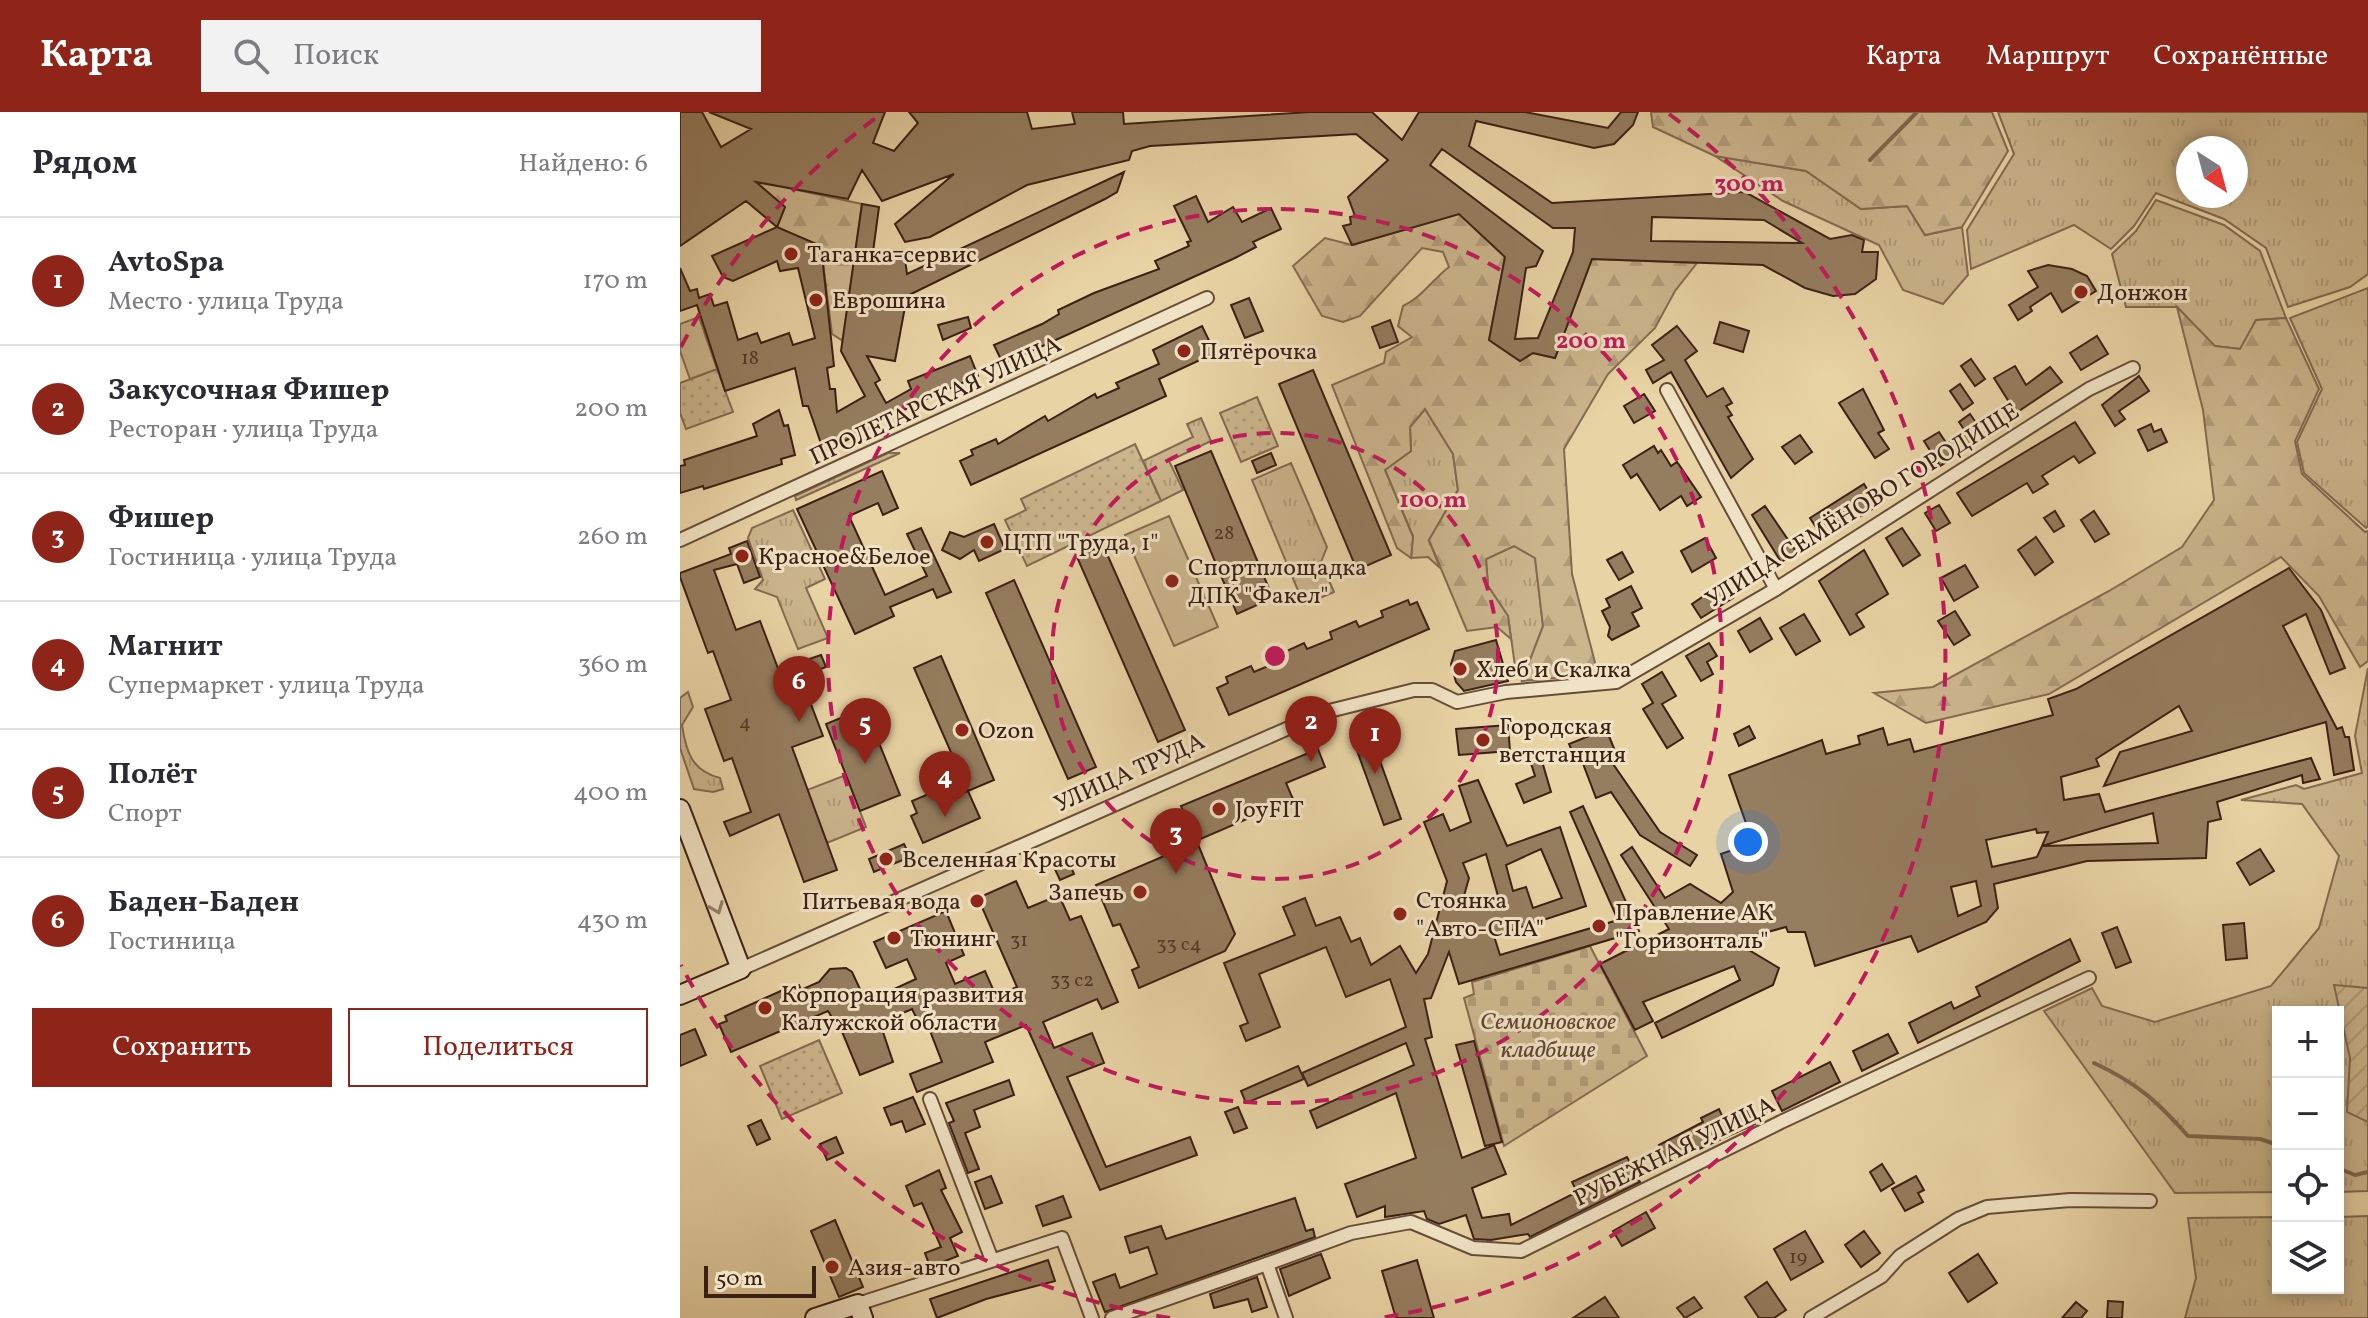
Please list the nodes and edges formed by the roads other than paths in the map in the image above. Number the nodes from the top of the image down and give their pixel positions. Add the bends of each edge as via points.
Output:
1 (1207, 298) dead end
2 (2133, 368) dead end
3 (1667, 390) dead end
4 (680, 540) edge
5 (1776, 589) junction
6 (1616, 682) joint
7 (681, 813) edge
8 (741, 969) junction
9 (2089, 978) dead end
10 (680, 995) edge
11 (930, 1099) dead end
12 (2150, 1201) dead end
13 (992, 1260) junction
14 (1267, 1264) junction
15 (860, 1311) edge
16 (815, 1318) edge
17 (1092, 1318) edge
18 (1112, 1318) edge
19 (1286, 1318) edge
20 (1811, 1318) edge

1 - 4 street, ПРОЛЕТАРСКАЯ УЛИЦА
2 - 5 street, УЛИЦА СЕМЁНОВО ГОРОДИЩЕ via 2089,389
3 - 5 street
5 - 6 street, УЛИЦА СЕМЁНОВО ГОРОДИЩЕ
6 - 8 street, УЛИЦА ТРУДА via 1457,702 1432,690 1414,690 1325,712
7 -> 8 main road
8 - 10 main road, УЛИЦА ТРУДА
9 - 14 street, РУБЕЖНАЯ УЛИЦА via 1521,1251 1473,1248 1411,1222 1351,1233
11 - 13 street
12 - 20 street via 1987,1207 1958,1219 1900,1256 1882,1276
13 - 15 street
13 - 17 street via 1062,1238
14 - 18 street, РУБЕЖНАЯ УЛИЦА
14 - 19 street
15 - 16 main road

